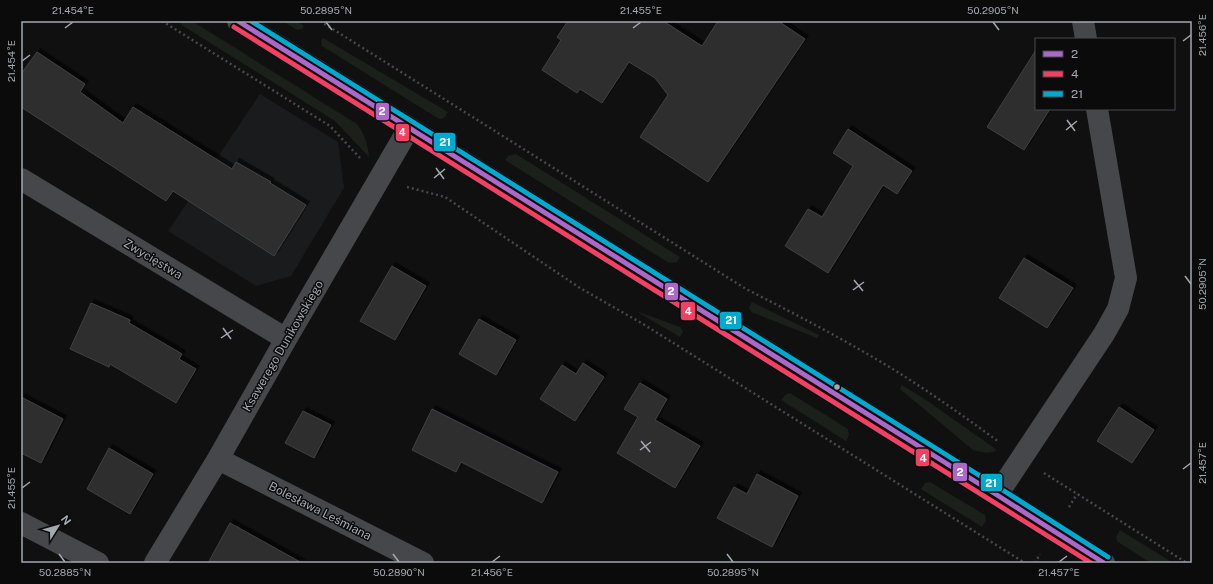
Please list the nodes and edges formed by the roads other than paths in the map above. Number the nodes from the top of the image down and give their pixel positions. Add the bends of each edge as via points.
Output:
1 (238, 21) edge
2 (1083, 21) edge
3 (1086, 38) edge
4 (1097, 110) edge
5 (409, 128) junction
6 (21, 180) edge
7 (286, 340) junction
8 (218, 459) junction
9 (997, 495) junction
10 (21, 523) edge
11 (98, 563) edge
12 (155, 563) edge
13 (423, 563) edge
14 (1104, 563) edge

1 - 5 main road
2 - 3 street
4 - 9 street via 1126,278 1118,309
5 - 7 street, Ksawerego Dunikowskiego
5 - 9 main road
6 - 7 street, Zwycięstwa
7 - 8 street, Ksawerego Dunikowskiego
8 - 12 street, Ksawerego Dunikowskiego
8 - 13 street, Bolesława Leśmiana
9 - 14 main road
10 - 11 street

